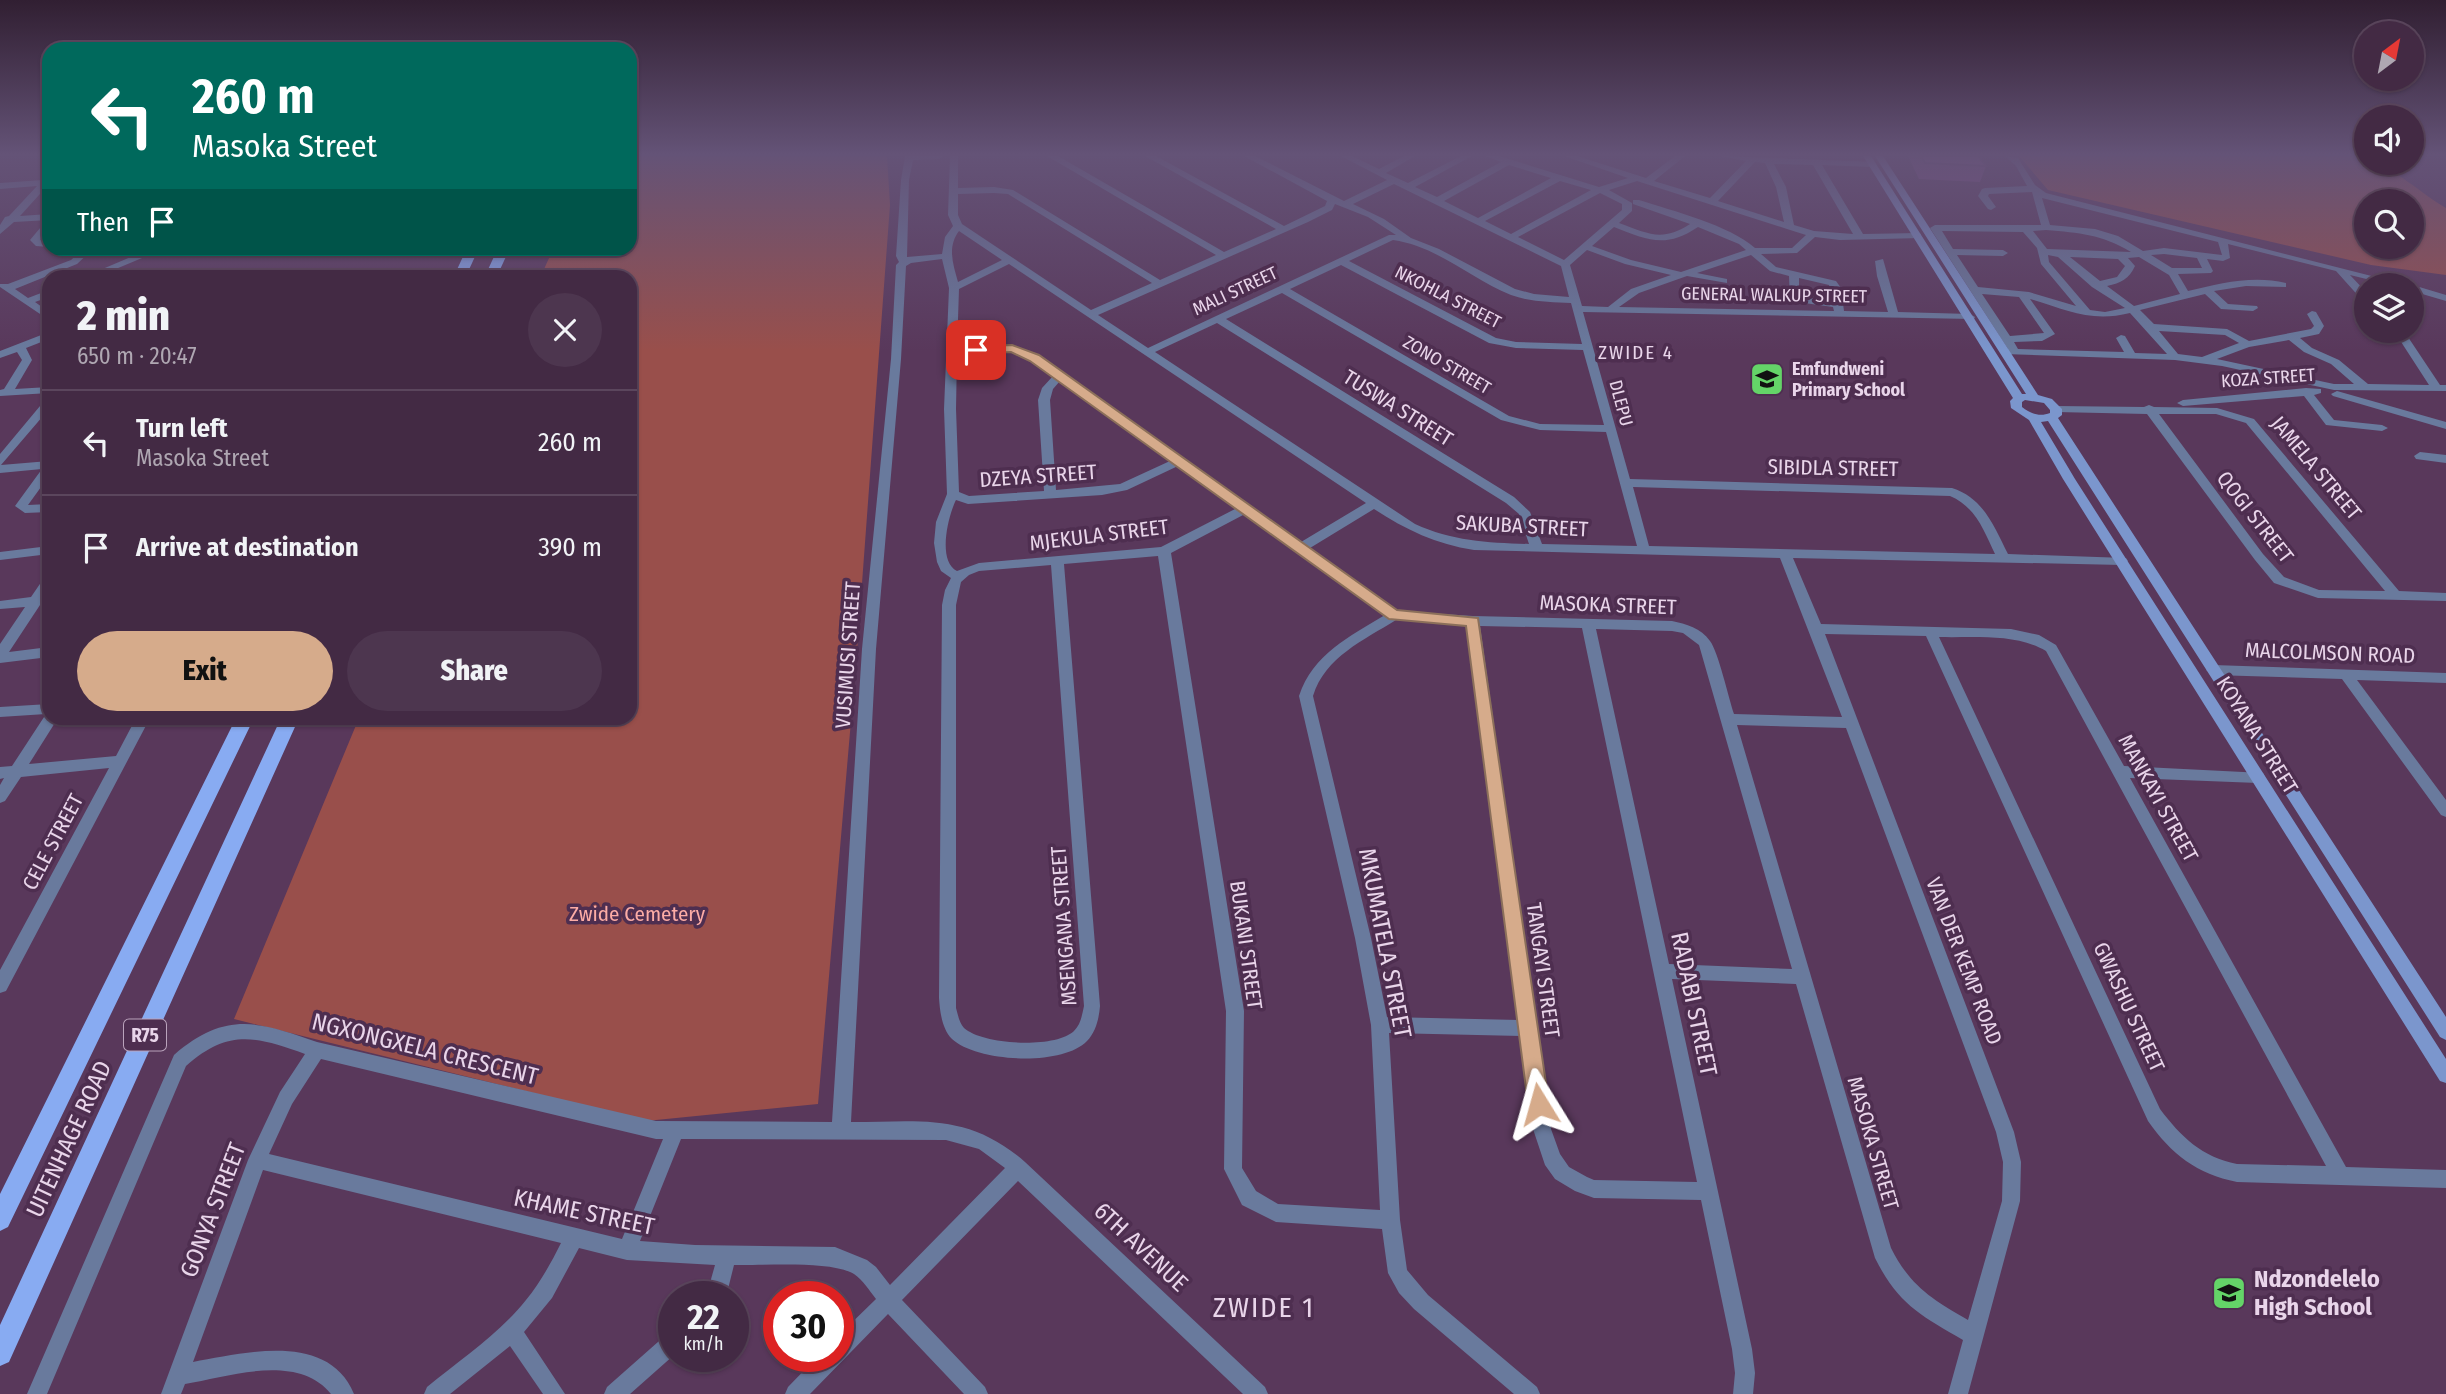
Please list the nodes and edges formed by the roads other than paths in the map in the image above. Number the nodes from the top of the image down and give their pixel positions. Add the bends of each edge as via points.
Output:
1 (903, 221) edge
2 (956, 221) edge
3 (1057, 221) edge
4 (1164, 221) edge
5 (1268, 221) edge
6 (1300, 221) edge
7 (1380, 221) edge
8 (1479, 221) edge
9 (1544, 221) edge
10 (1617, 221) edge
11 (1692, 221) edge
12 (1772, 221) edge
13 (1786, 221) edge
14 (1851, 221) edge
15 (1909, 221) edge
16 (1918, 221) edge
17 (2044, 221) edge
18 (2149, 221) edge
19 (1698, 223) junction
20 (1614, 224) junction
21 (958, 226) junction
22 (1787, 226) junction
23 (2046, 227) junction
24 (1283, 229) junction
25 (2026, 229) junction
26 (42, 232) edge
27 (1813, 234) junction
28 (1773, 236) dead end
29 (1918, 236) junction
30 (1512, 237) junction
31 (1860, 237) junction
32 (1411, 240) junction
33 (2222, 240) junction
34 (1996, 242) dead end
35 (42, 244) edge
36 (1587, 247) junction
37 (1754, 251) junction
38 (1950, 252) junction
39 (2044, 252) junction
40 (2061, 254) junction
41 (2143, 254) junction
42 (2200, 255) junction
43 (81, 256) edge
44 (142, 256) edge
45 (946, 256) junction
46 (1224, 256) junction
47 (2121, 256) junction
48 (1340, 260) junction
49 (1008, 261) junction
50 (1880, 261) dead end
51 (904, 262) junction
52 (1565, 264) junction
53 (2339, 269) junction
54 (51, 270) edge
55 (106, 270) edge
56 (2170, 271) junction
57 (42, 273) edge
58 (2355, 273) edge
59 (1687, 275) junction
60 (1794, 275) junction
61 (1723, 281) dead end
62 (1160, 284) junction
63 (2036, 284) dead end
64 (2096, 285) junction
65 (2283, 285) dead end
66 (2354, 285) edge
67 (4, 286) edge
68 (954, 288) junction
69 (1281, 288) junction
70 (1974, 290) junction
71 (2208, 291) junction
72 (2424, 292) edge
73 (2022, 294) junction
74 (42, 296) edge
75 (2186, 296) junction
76 (2446, 298) edge
77 (2042, 299) junction
78 (27, 302) junction
79 (1576, 305) junction
80 (2253, 308) dead end
81 (1838, 309) junction
82 (2134, 309) junction
83 (1611, 310) junction
84 (42, 312) edge
85 (2086, 312) junction
86 (1091, 314) junction
87 (2312, 314) dead end
88 (1894, 315) junction
89 (1970, 317) junction
90 (1217, 318) junction
91 (2151, 327) junction
92 (2292, 337) junction
93 (42, 338) edge
94 (2121, 338) dead end
95 (2006, 339) junction
96 (2408, 343) edge
97 (2247, 344) junction
98 (20, 348) junction
99 (1588, 348) junction
100 (1149, 351) junction
101 (953, 352) junction
102 (2012, 352) junction
103 (0, 355) edge
104 (2132, 355) junction
105 (2175, 357) junction
106 (2206, 360) junction
107 (1058, 376) junction
108 (2441, 388) edge
109 (2364, 389) junction
110 (42, 390) edge
111 (2306, 391) junction
112 (4, 392) edge
113 (2034, 397) junction
114 (2019, 398) junction
115 (2365, 402) junction
116 (2149, 408) junction
117 (2174, 409) junction
118 (42, 411) edge
119 (2054, 413) junction
120 (2033, 417) junction
121 (2446, 426) edge
122 (2382, 428) dead end
123 (1610, 429) junction
124 (2420, 456) dead end
125 (2446, 459) edge
126 (1179, 461) junction
127 (0, 462) edge
128 (42, 467) edge
129 (0, 469) edge
130 (42, 477) edge
131 (1626, 483) junction
132 (953, 494) junction
133 (1050, 494) junction
134 (1375, 503) junction
135 (42, 508) edge
136 (1245, 509) junction
137 (1301, 548) junction
138 (1537, 548) junction
139 (1164, 551) junction
140 (1644, 551) junction
141 (42, 552) edge
142 (1785, 554) junction
143 (0, 556) edge
144 (2003, 558) junction
145 (2122, 561) junction
146 (1056, 562) junction
147 (955, 579) junction
148 (2396, 596) junction
149 (2446, 597) edge
150 (42, 601) edge
151 (0, 605) edge
152 (1394, 615) junction
153 (1473, 621) junction
154 (1588, 624) junction
155 (1816, 629) junction
156 (1931, 633) junction
157 (42, 653) edge
158 (0, 656) edge
159 (2213, 670) junction
160 (2347, 676) junction
161 (2446, 677) edge
162 (42, 709) edge
163 (0, 712) edge
164 (1728, 719) junction
165 (1851, 723) junction
166 (47, 725) edge
167 (139, 725) edge
168 (242, 725) edge
169 (287, 725) edge
170 (119, 761) junction
171 (17, 771) junction
172 (2121, 772) junction
173 (0, 773) edge
174 (2258, 777) junction
175 (0, 797) edge
176 (2446, 811) edge
177 (1662, 971) junction
178 (1804, 977) junction
179 (0, 986) edge
180 (1380, 1025) junction
181 (1528, 1028) junction
182 (2446, 1032) edge
183 (317, 1050) junction
184 (2446, 1075) edge
185 (841, 1130) junction
186 (675, 1131) junction
187 (257, 1160) junction
188 (1018, 1168) junction
189 (2341, 1176) junction
190 (2446, 1179) edge
191 (1708, 1192) junction
192 (0, 1219) edge
193 (1390, 1220) junction
194 (574, 1238) junction
195 (627, 1250) junction
196 (726, 1255) junction
197 (720, 1281) edge
198 (890, 1301) junction
199 (511, 1331) junction
200 (1974, 1335) junction
201 (854, 1336) edge
202 (0, 1353) edge
203 (658, 1356) edge
204 (817, 1372) edge
205 (174, 1384) edge
206 (37, 1394) edge
207 (344, 1394) edge
208 (434, 1394) edge
209 (555, 1394) edge
210 (614, 1394) edge
211 (795, 1394) edge
212 (978, 1394) edge
213 (1258, 1394) edge
214 (1530, 1394) edge
215 (1743, 1394) edge
216 (1958, 1394) edge

1 - 51 street, VUSIMUSI STREET
2 - 21 street
3 - 62 street
4 - 46 street
5 - 24 street
6 - 24 street
7 - 32 street, GENERAL WALKUP STREET
8 - 30 street
9 - 30 street
10 - 20 street
11 - 19 street
12 - 22 street
13 - 22 street
14 - 31 street
15 - 29 main road, KOYANA STREET
16 - 102 main road
17 - 23 street
18 - 33 street
19 - 20 street via 1666,241
19 - 37 street
20 - 36 street
21 - 45 street
21 - 49 street, SAKUBA STREET
22 - 27 street
22 - 28 street
23 - 25 street
23 - 41 street via 2103,233
24 - 46 street
25 - 38 street via 1935,228
25 - 39 street
26 - 35 street via 35,240
27 - 31 street
27 - 37 street via 1794,251
29 - 31 street
29 - 89 main road, KOYANA STREET
30 - 52 street
32 - 48 street, MALI STREET via 1383,240
32 - 79 street, GENERAL WALKUP STREET via 1517,294
33 - 42 street via 2226,257
33 - 53 street
34 - 38 street via 2006,257
36 - 52 street
36 - 59 street
37 - 59 street
37 - 60 street via 1767,266
38 - 70 street
39 - 40 street
39 - 85 street via 2044,262
40 - 47 street
40 - 64 street
41 - 42 street
41 - 47 street
41 - 56 street
42 - 56 street via 2208,271
43 - 54 street
44 - 55 street
45 - 51 street
45 - 68 street, DZEYA STREET
46 - 62 street
47 - 64 street via 2130,267 2126,276
48 - 69 street, MALI STREET
48 - 99 street, NKOHLA STREET via 1493,341
49 - 68 street
49 - 86 street, SAKUBA STREET
50 - 88 street
51 - 185 street, VUSIMUSI STREET via 869,649
52 - 79 street, DLEPU
53 - 58 street
53 - 66 street
56 - 75 street
57 - 67 street
59 - 61 street
59 - 83 street via 1635,291
60 - 81 street via 1834,284
60 - 81 street via 1789,299
62 - 86 street
63 - 77 street
64 - 82 street
65 - 71 street via 2263,281
67 - 78 street
68 - 101 street, DZEYA STREET
69 - 90 street, MALI STREET
69 - 123 street, ZONO STREET via 1505,418 1540,427
70 - 73 street
70 - 95 street
71 - 75 street
71 - 80 street via 2225,307
72 - 76 street
73 - 77 street
73 - 95 street via 2050,334
74 - 78 street
75 - 82 street
77 - 85 street
78 - 84 street
79 - 83 street, GENERAL WALKUP STREET
79 - 99 street, DLEPU
81 - 83 street, GENERAL WALKUP STREET
81 - 88 street, GENERAL WALKUP STREET
82 - 85 street via 2105,315
82 - 91 street
86 - 100 street, SAKUBA STREET
87 - 92 street via 2318,330
88 - 89 street, GENERAL WALKUP STREET
89 - 114 main road, KOYANA STREET
90 - 100 street, MALI STREET
90 - 138 street, TUSWA STREET via 1510,500 1524,512
91 - 97 street via 2227,332
91 - 105 street
92 - 97 street
92 - 109 street via 2335,362
93 - 98 street
94 - 104 street
95 - 102 street
96 - 108 street
97 - 106 street
98 - 103 street
98 - 112 street via 27,360
99 - 123 street, DLEPU
100 - 134 street, SAKUBA STREET
101 - 107 street via 1012,349 1035,358
101 - 132 street, DZEYA STREET
102 - 104 street
102 - 113 main road
104 - 105 street
105 - 106 street
106 - 109 street via 2319,385
107 - 126 street
107 - 133 street via 1044,400
108 - 109 street
109 - 115 street
110 - 112 street
111 - 115 street, KOZA STREET
111 - 117 street, KOZA STREET via 2180,403
111 - 122 street via 2330,423
113 - 114 main road
113 - 119 main road, KOYANA STREET via 2048,401
114 - 120 main road, KOYANA STREET via 2017,408
115 - 121 street, KOZA STREET
116 - 117 street, JAMELA STREET
116 - 119 street, JAMELA STREET
116 - 148 street, QOGI STREET via 2279,580 2318,594
117 - 148 street, JAMELA STREET via 2226,412 2256,425
118 - 127 street
119 - 120 main road
119 - 159 main road, KOYANA STREET
120 - 145 main road, KOYANA STREET
123 - 131 street, DLEPU
124 - 125 street
126 - 133 street, DZEYA STREET via 1124,486
126 - 136 street
128 - 129 street
130 - 135 street via 21,506
131 - 140 street, DLEPU
131 - 144 street, SIBIDLA STREET via 1952,492 1977,507
132 - 133 street, DZEYA STREET via 968,500
132 - 147 street via 945,507 941,553
134 - 137 street
134 - 138 street, SAKUBA STREET via 1444,541
136 - 137 street
136 - 139 street, MJEKULA STREET
137 - 152 street
138 - 140 street, SAKUBA STREET
139 - 146 street, MJEKULA STREET
139 - 193 street, BUKANI STREET via 1235,1011 1233,1169 1249,1198 1276,1213
140 - 142 street, SAKUBA STREET
141 - 143 street
142 - 144 street, SAKUBA STREET
142 - 155 street, VAN DER KEMP ROAD
144 - 145 street, SAKUBA STREET
145 - 174 main road, KOYANA STREET
146 - 147 street, MJEKULA STREET via 979,567
146 - 147 street, MSENGANA STREET via 1092,1006 1087,1029 1065,1047 987,1047 958,1034 950,1022 948,632
148 - 149 street, QOGI STREET
150 - 151 street
150 - 158 street
152 - 153 street, MASOKA STREET
152 - 180 street, MKUMATELA STREET via 1317,668 1306,696
153 - 154 street, MASOKA STREET
153 - 181 street, TANGAYI STREET
154 - 164 street, MASOKA STREET via 1680,627 1698,636 1705,643
154 - 177 street, RADABI STREET
155 - 156 street, MANKAYI STREET
155 - 165 street, VAN DER KEMP ROAD
156 - 172 street, MANKAYI STREET via 2011,634 2034,638 2051,648
156 - 189 street, GWASHU STREET via 2167,1135 2205,1166 2221,1171
157 - 158 street
159 - 160 street, MALCOLMSON ROAD
159 - 182 main road, KOYANA STREET
160 - 161 street, MALCOLMSON ROAD
160 - 176 street
162 - 163 street
164 - 165 street
164 - 178 street, MASOKA STREET
165 - 200 street, VAN DER KEMP ROAD via 2005,1132 2012,1162 2011,1201
166 - 171 street
167 - 170 street, CELE STREET
168 - 192 main road, UITENHAGE ROAD / R75
169 - 202 main road, UITENHAGE ROAD / R75
170 - 171 street
170 - 179 street, CELE STREET
171 - 173 street
171 - 175 street
172 - 174 street
172 - 189 street, MANKAYI STREET
174 - 184 main road, KOYANA STREET
177 - 178 street
177 - 191 street, RADABI STREET
178 - 200 street, MASOKA STREET via 1891,1273 1910,1296
180 - 181 street
180 - 193 street, MKUMATELA STREET
181 - 191 street, TANGAYI STREET via 1542,1129 1562,1173 1594,1189
183 - 186 street, NGXONGXELA CRESCENT
183 - 187 street, GONYA STREET via 286,1098
183 - 206 street, NGXONGXELA CRESCENT via 285,1038 234,1029 209,1037 180,1060
185 - 186 street, NGXONGXELA CRESCENT
185 - 188 street, NGXONGXELA CRESCENT via 962,1133 988,1143
186 - 195 street
187 - 194 street, KHAME STREET
187 - 205 street, GONYA STREET
188 - 198 street
188 - 213 street, 6TH AVENUE
189 - 190 street, GWASHU STREET
191 - 215 street, RADABI STREET via 1742,1349
193 - 214 street, MKUMATELA STREET via 1398,1273 1406,1286 1444,1324
194 - 195 street, KHAME STREET
194 - 199 street via 545,1292
195 - 196 street, KHAME STREET
196 - 197 street
196 - 198 street, KHAME STREET via 835,1257 869,1273
198 - 201 street
198 - 212 street, KHAME STREET
199 - 208 street
199 - 209 street
200 - 216 street, VAN DER KEMP ROAD
203 - 210 street
204 - 211 street
205 - 207 street via 267,1361 298,1362 319,1368

